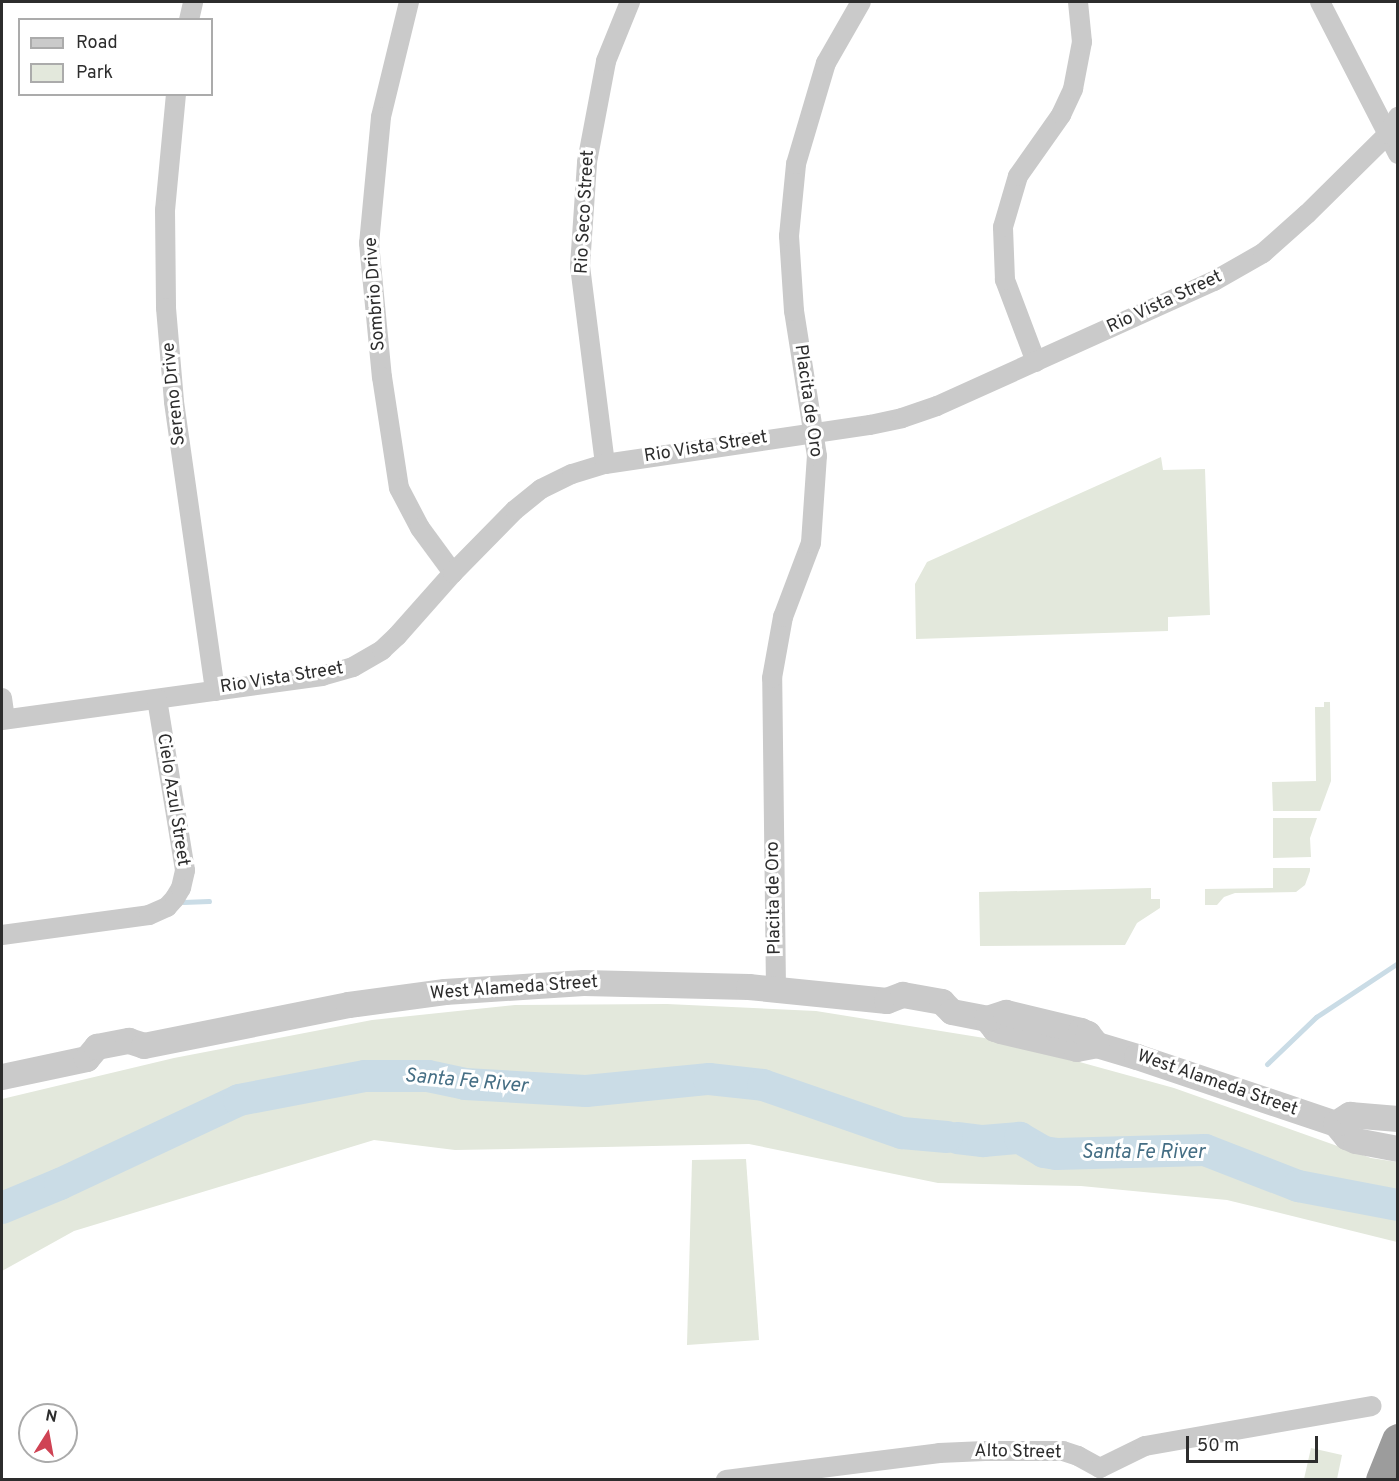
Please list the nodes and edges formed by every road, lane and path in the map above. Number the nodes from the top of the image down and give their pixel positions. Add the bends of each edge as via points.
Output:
1 (193, 2) edge
2 (409, 2) edge
3 (630, 2) edge
4 (861, 2) edge
5 (1078, 2) edge
6 (1320, 2) edge
7 (189, 18) edge
8 (176, 96) edge
9 (1393, 125) edge
10 (1398, 154) edge
11 (1036, 362) junction
12 (813, 432) junction
13 (605, 464) junction
14 (453, 573) junction
15 (215, 691) junction
16 (2, 698) edge
17 (157, 699) junction
18 (3, 720) edge
19 (2, 935) edge
20 (776, 989) junction
21 (2, 1077) edge
22 (1398, 1119) edge
23 (1336, 1124) junction
24 (1398, 1149) edge
25 (1372, 1406) dead end
26 (1398, 1440) edge
27 (1103, 1475) edge
28 (726, 1479) edge
29 (1382, 1479) edge

1 - 7 street
2 - 14 street, Sombrio Drive via 381,117 369,243 382,377 399,488 420,528
3 - 13 street, Rio Seco Street via 606,60 595,117 587,162 580,266
4 - 12 street, Placita de Oro via 826,63 796,164 789,236 795,311
5 - 11 street via 1082,42 1073,89 1061,115 1018,176 1003,227 1005,280
6 - 9 street
8 - 15 street, Sereno Drive via 165,210 166,308 174,402
9 - 10 street
9 - 11 street, Rio Vista Street via 1307,214 1263,253 1214,281
11 - 12 street, Rio Vista Street via 902,418
12 - 13 street, Rio Vista Street
12 - 20 street, Placita de Oro via 816,456 812,543 783,617 772,678
13 - 14 street, Rio Vista Street via 572,474 535,494
14 - 15 street, Rio Vista Street via 397,636 353,668
15 - 17 street, Rio Vista Street
16 - 18 street
17 - 18 street, Rio Vista Street
17 - 19 street, Cielo Azul Street via 184,870 175,898 167,908 149,915
20 - 21 street, West Alameda Street via 620,983 480,989 349,1005 144,1046 129,1041 97,1047 87,1059
20 - 23 street, West Alameda Street via 887,1001 903,995 936,1000 952,1012 987,1019 1006,1013 1081,1031 1097,1045
22 - 23 street via 1350,1115
23 - 24 street, West Alameda Street via 1347,1137
25 - 27 street, Alto Street via 1145,1446
26 - 29 highway
27 - 28 street, Alto Street via 1078,1456 1064,1451 985,1451

